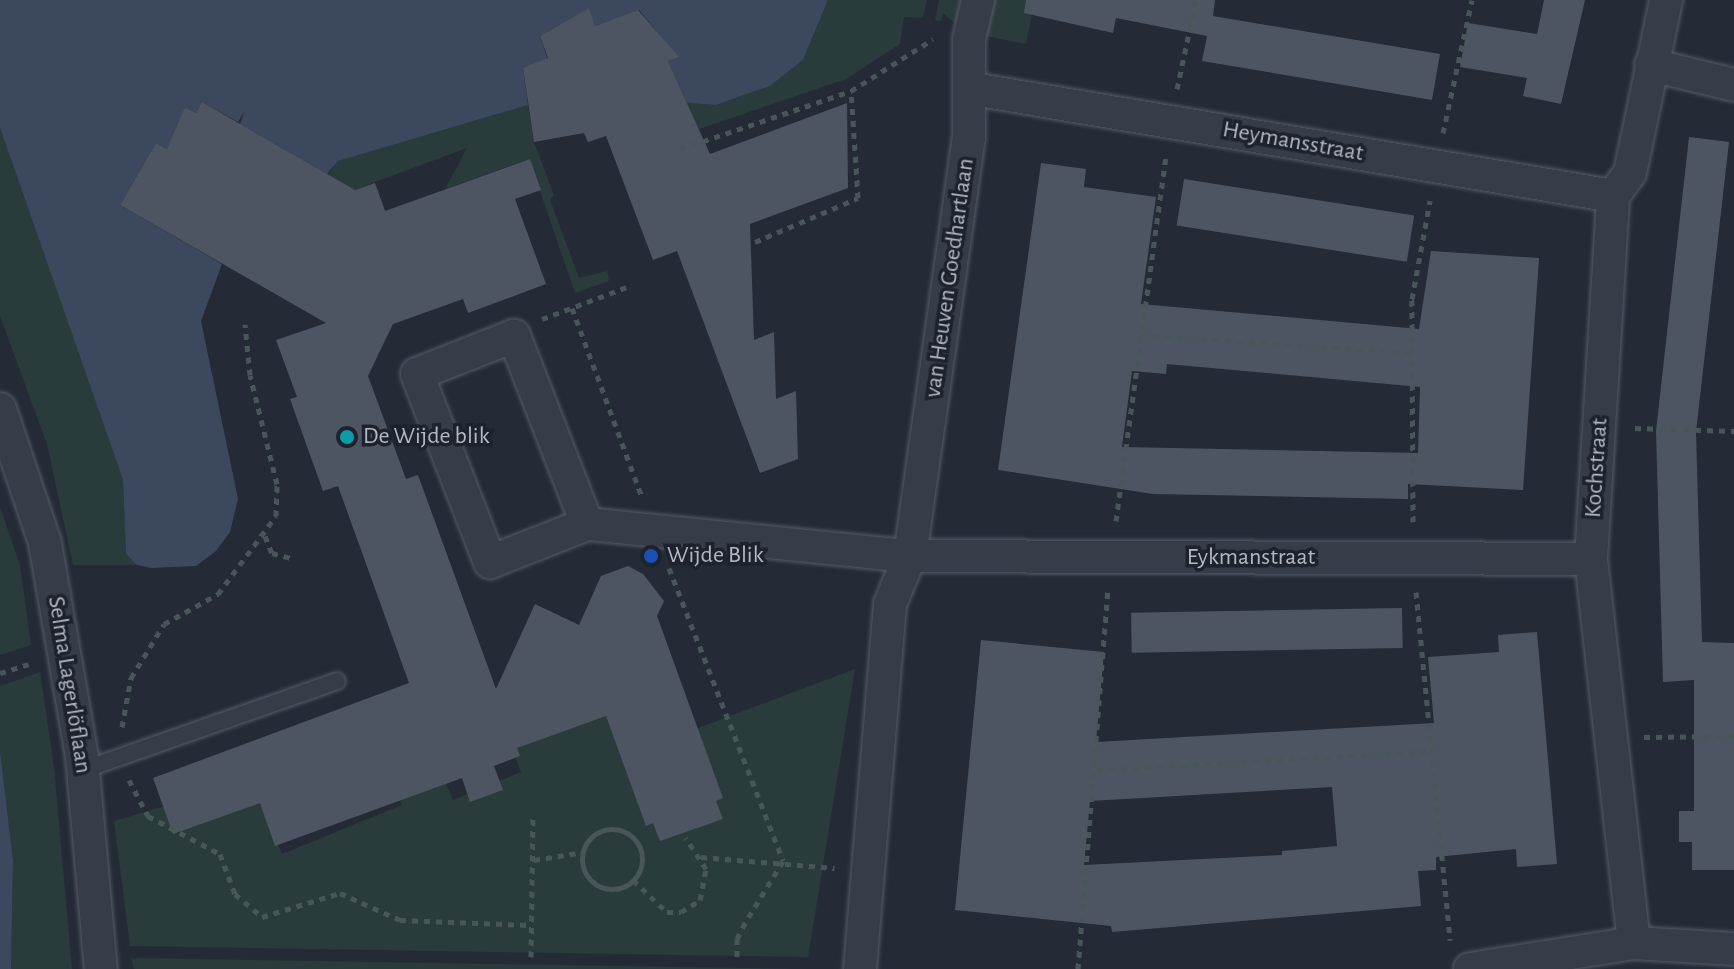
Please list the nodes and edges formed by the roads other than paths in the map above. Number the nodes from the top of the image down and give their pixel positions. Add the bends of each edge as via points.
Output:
1 (978, 0) edge
2 (1666, 0) edge
3 (1651, 65) junction
4 (1734, 85) edge
5 (973, 89) junction
6 (1613, 196) junction
7 (0, 409) edge
8 (587, 524) junction
9 (910, 556) junction
10 (1591, 559) junction
11 (337, 681) dead end
12 (83, 770) junction
13 (1634, 943) junction
14 (1734, 949) edge
15 (1460, 961) edge
16 (101, 969) edge
17 (860, 969) edge

1 - 5 street, van Heuven Goedhartlaan via 969,39
2 - 3 street, Kochstraat
3 - 4 street
3 - 6 street, Kochstraat via 1630,173
5 - 6 street, Heymansstraat
5 - 9 street, van Heuven Goedhartlaan
6 - 10 street, Kochstraat
7 - 12 street, Selma Lagerlöflaan via 45,543
8 - 8 street via 514,336 417,374 490,562
8 - 9 street
9 - 10 street, Eykmanstraat
9 - 17 street, van Heuven Goedhartlaan via 890,604
10 - 13 street, Kochstraat
11 - 12 lane
12 - 16 street, Selma Lagerlöflaan
13 - 14 street
13 - 15 street

